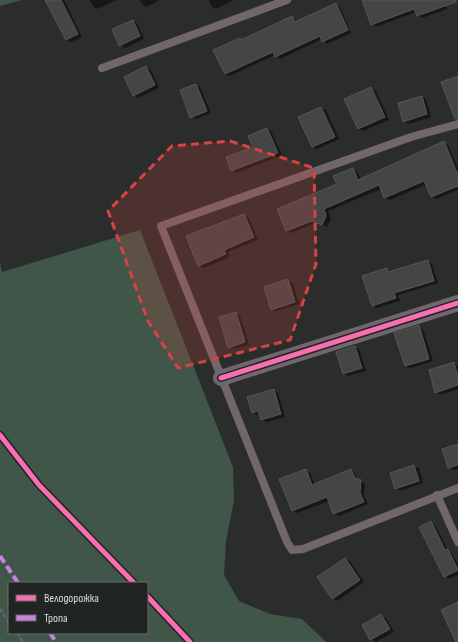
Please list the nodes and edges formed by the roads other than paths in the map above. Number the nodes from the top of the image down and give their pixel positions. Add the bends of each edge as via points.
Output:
1 (287, 0) edge
2 (102, 68) dead end
3 (458, 124) edge
4 (458, 303) edge
5 (221, 378) junction
6 (458, 488) edge
7 (437, 496) junction
8 (458, 542) edge

1 - 2 lane
3 - 5 lane via 411,137 161,226
4 - 5 street
5 - 7 lane via 292,550 302,549
6 - 7 lane
7 - 8 lane

